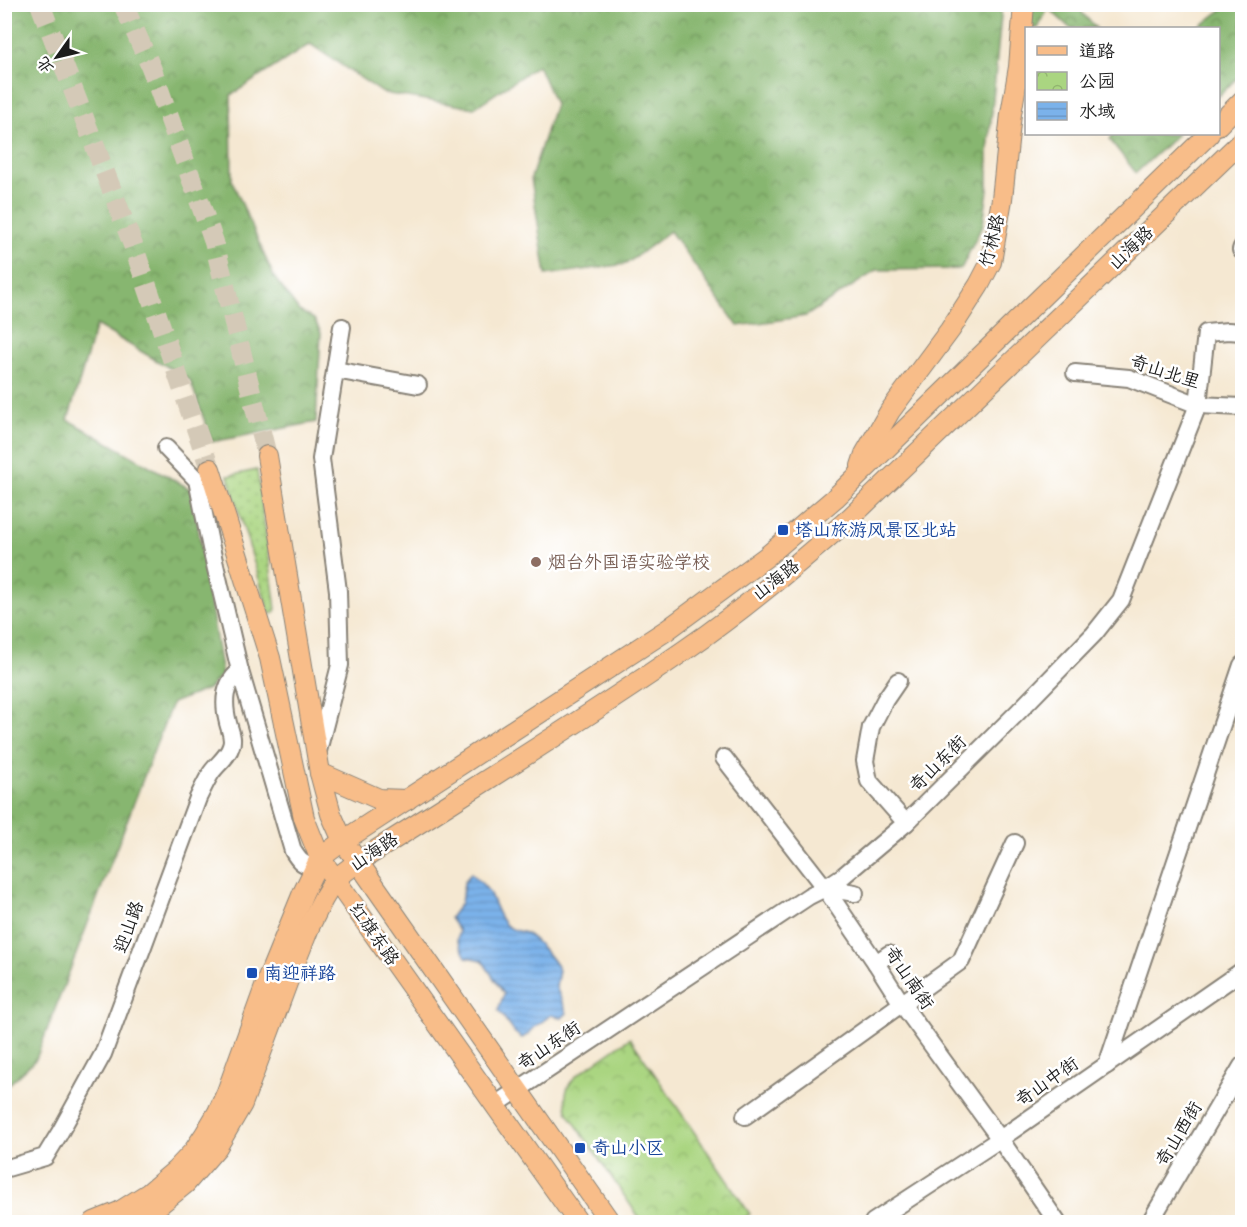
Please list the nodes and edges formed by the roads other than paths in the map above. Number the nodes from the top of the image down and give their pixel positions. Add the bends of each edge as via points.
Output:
1 (1024, 4) edge
2 (1242, 101) edge
3 (1220, 122) edge
4 (1208, 135) edge
5 (1242, 141) edge
6 (342, 327) dead end
7 (1242, 332) edge
8 (335, 370) junction
9 (1075, 373) dead end
10 (418, 384) dead end
11 (1198, 405) junction
12 (1242, 407) edge
13 (166, 448) dead end
14 (267, 456) tunnel mouth
15 (210, 470) tunnel mouth
16 (856, 477) junction
17 (1242, 665) edge
18 (240, 671) junction
19 (898, 681) dead end
20 (724, 758) dead end
21 (319, 764) junction
22 (407, 800) junction
23 (906, 823) junction
24 (344, 841) junction
25 (1015, 843) dead end
26 (320, 858) junction
27 (358, 862) junction
28 (335, 879) junction
29 (825, 888) junction
30 (855, 893) dead end
31 (1242, 971) edge
32 (902, 1004) junction
33 (1107, 1065) junction
34 (1242, 1066) edge
35 (518, 1090) junction
36 (495, 1105) junction
37 (745, 1116) dead end
38 (1000, 1139) junction
39 (4, 1169) edge
40 (94, 1222) edge
41 (134, 1222) edge
42 (578, 1222) edge
43 (610, 1222) edge
44 (873, 1222) edge
45 (1057, 1222) edge
46 (1150, 1222) edge

1 - 16 main road, 竹林路 via 1019,67 991,262 950,330 890,411
2 - 3 main road
4 - 16 main road, 山海路
5 - 27 main road, 山海路 via 801,561 686,650
6 - 8 street
7 - 11 street, 奇山东街 via 1206,333
8 - 10 street
8 - 21 street via 321,459 338,591 340,665
9 - 11 street, 奇山北里 via 1129,378
11 - 12 street, 奇山北里
11 - 23 street, 奇山东街 via 1121,600 1086,642
13 - 18 street via 197,480
14 - 21 main road
15 - 26 main road, 红旗东路 via 270,658 304,818
16 - 22 main road, 山海路 via 797,532 667,630
17 - 33 street
18 - 26 street via 293,851 304,865 311,866
18 - 39 street, 迎山路 via 226,689 232,746 198,798 102,1054 45,1157
19 - 23 street via 871,727 865,761 869,781
20 - 29 street, 奇山南街
21 - 22 main road via 370,796
21 - 24 main road via 332,814
22 - 24 main road, 山海路
23 - 29 street, 奇山东街
24 - 26 main road, 山海路
24 - 27 main road, 红旗东路
25 - 32 street via 961,961
26 - 28 main road, 红旗东路
26 - 40 main road via 292,918 227,1092 205,1134 175,1171 149,1193
27 - 28 main road, 山海路
27 - 35 main road, 红旗东路
28 - 36 main road, 红旗东路
28 - 41 main road via 306,934 242,1104 218,1147 185,1184
29 - 30 street
29 - 32 street, 奇山南街 via 883,958
29 - 35 street, 奇山东街
31 - 33 street, 奇山中街
32 - 37 street
32 - 38 street, 奇山南街
33 - 38 street, 奇山中街
34 - 46 street, 奇山西街
35 - 36 street, 奇山东街
35 - 43 main road, 红旗东路
36 - 42 main road, 红旗东路
38 - 44 street, 奇山中街
38 - 45 street, 奇山南街

